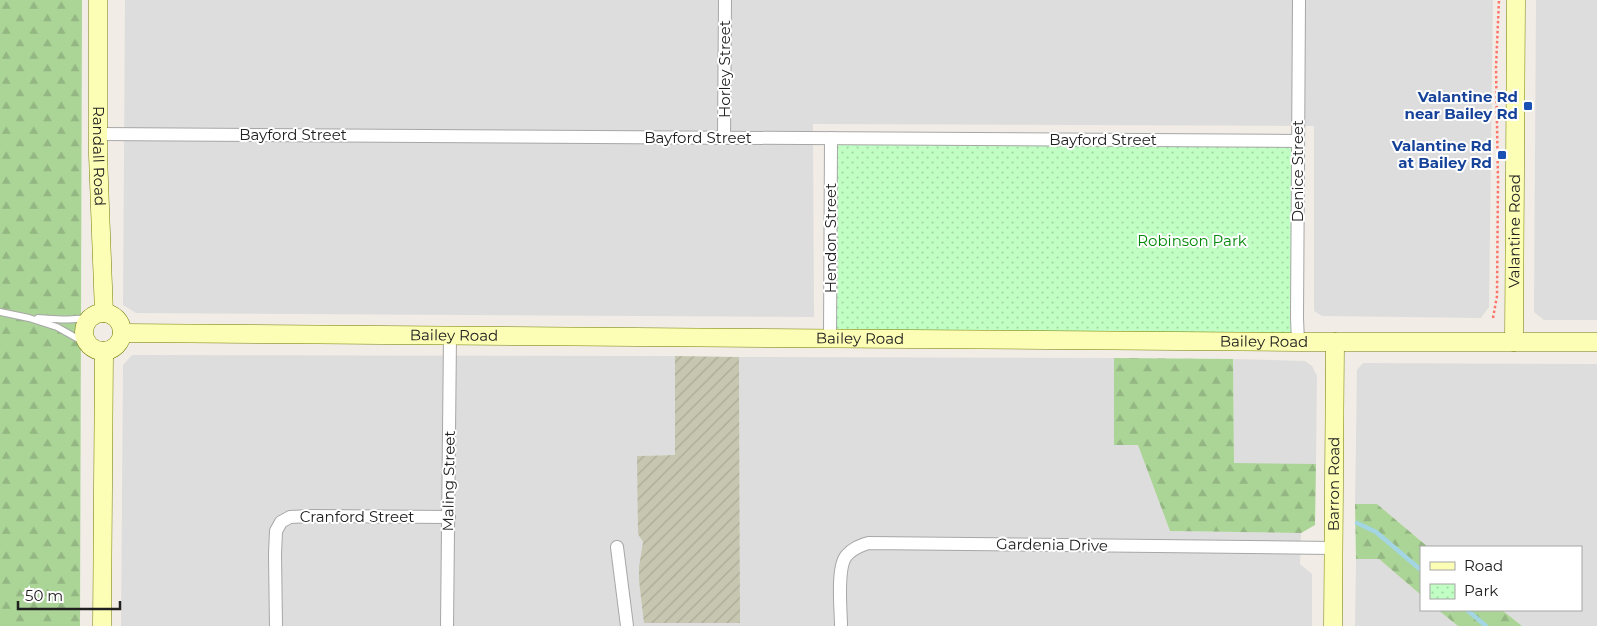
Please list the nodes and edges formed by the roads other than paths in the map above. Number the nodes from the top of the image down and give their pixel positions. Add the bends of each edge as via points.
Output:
1 (98, 0) edge
2 (725, 0) edge
3 (1299, 0) edge
4 (1516, 0) edge
5 (98, 134) junction
6 (724, 138) junction
7 (831, 138) junction
8 (1298, 141) junction
9 (0, 312) edge
10 (98, 315) junction
11 (29, 318) junction
12 (122, 333) junction
13 (450, 336) junction
14 (830, 338) junction
15 (1298, 342) junction
16 (1335, 342) junction
17 (1514, 342) junction
18 (1597, 342) edge
19 (96, 348) junction
20 (449, 517) junction
21 (617, 547) dead end
22 (1333, 548) junction
23 (102, 626) edge
24 (276, 626) edge
25 (447, 626) edge
26 (627, 626) edge
27 (841, 626) edge
28 (1333, 626) edge

1 - 5 street, Randall Road
2 - 6 street, Horley Street
3 - 8 street, Denice Street
4 - 17 street, Valantine Road
5 - 6 street, Bayford Street
5 - 10 street, Randall Road
6 - 7 street, Bayford Street
7 - 8 street, Bayford Street
7 - 14 street, Hendon Street
8 - 15 street, Denice Street
9 - 11 lane
10 - 11 lane via 62,320
10 - 12 street via 116,318
10 - 19 street, Randall Road via 87,322 84,334
11 - 19 lane via 57,327
12 - 13 street, Bailey Road
12 - 19 street via 120,342 115,346
13 - 14 street, Bailey Road
13 - 20 street, Maling Street
14 - 15 street, Bailey Road
15 - 16 street, Bailey Road
16 - 17 street, Bailey Road
16 - 22 street, Barron Road
17 - 18 street, Bailey Road
19 - 23 street, Randall Road
20 - 24 street, Cranford Street via 311,516 290,517 281,522 276,531 275,546
20 - 25 street, Maling Street
21 - 26 street
22 - 27 street, Gardenia Drive via 868,543 854,548 845,556 841,569
22 - 28 street, Barron Road

